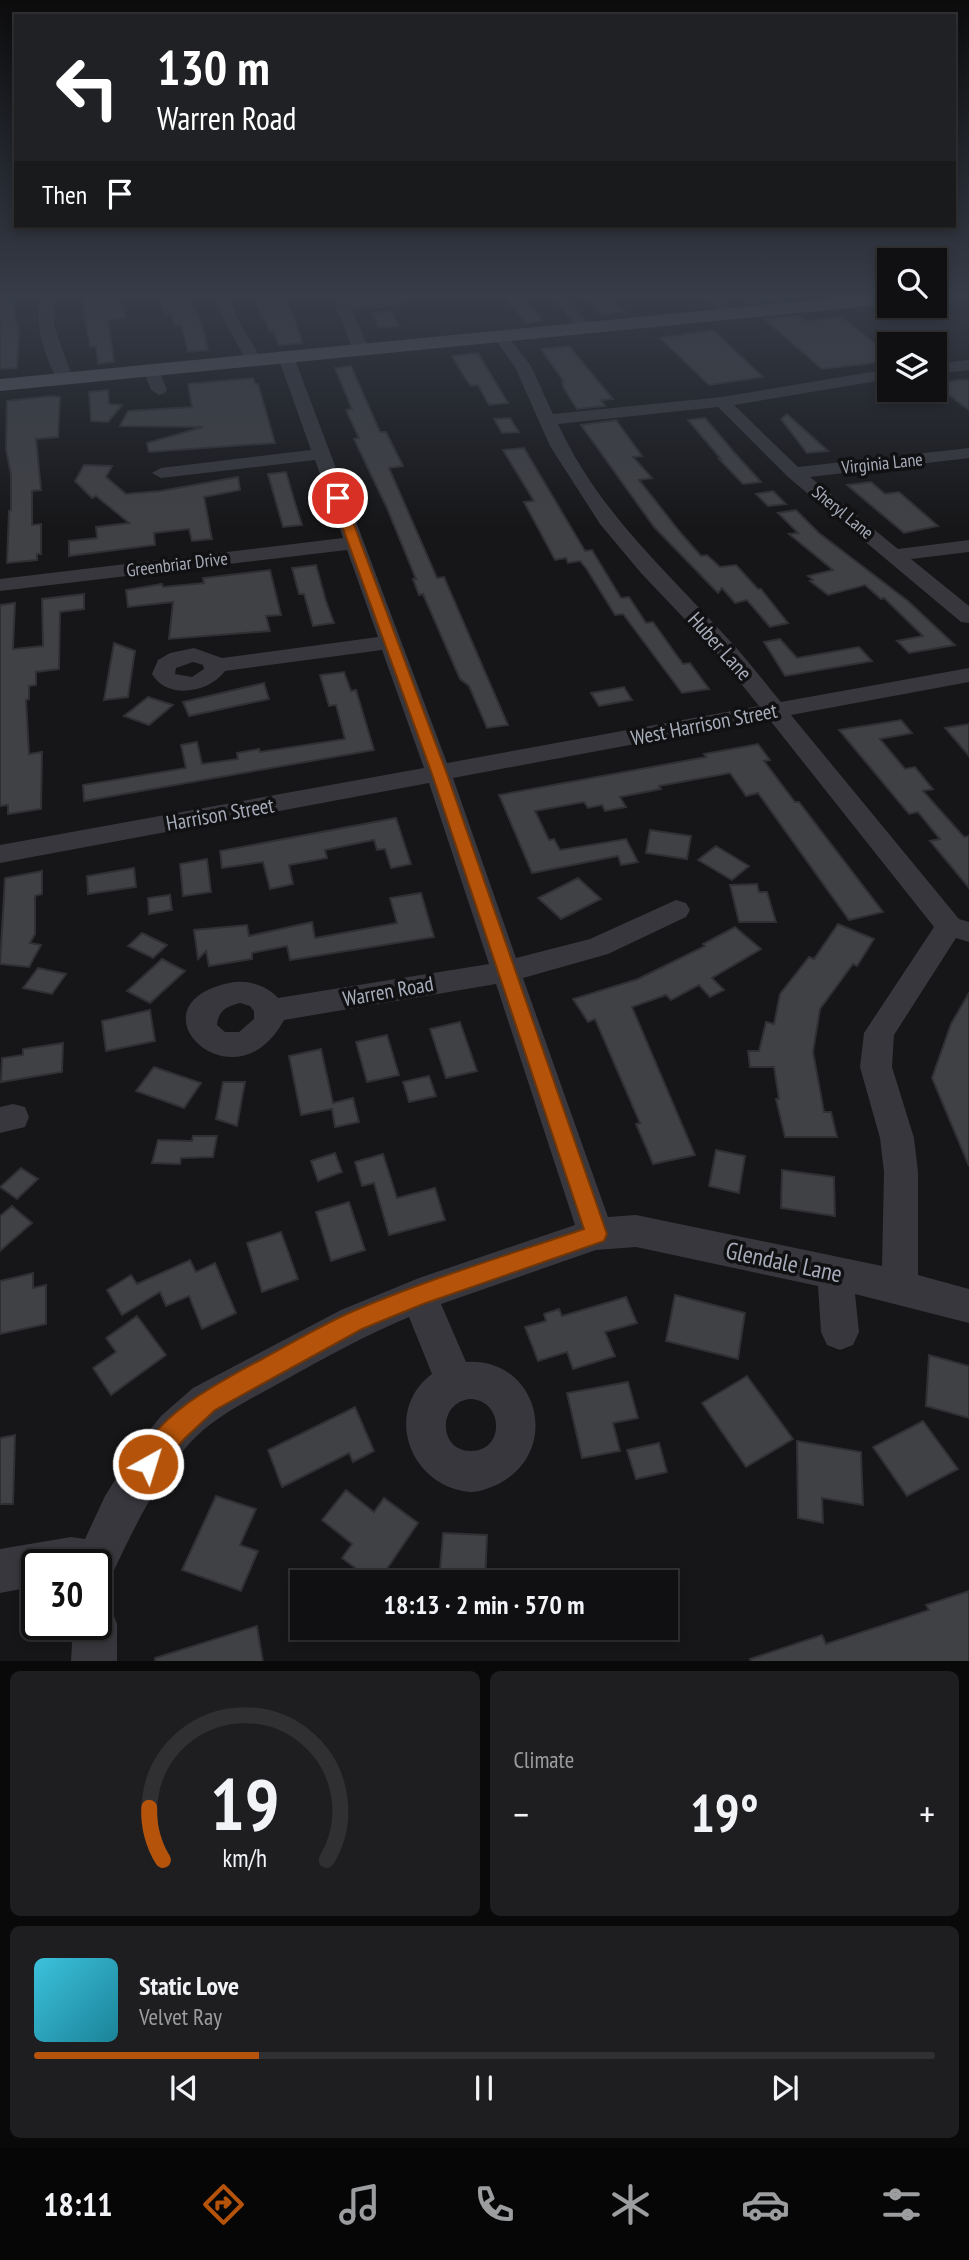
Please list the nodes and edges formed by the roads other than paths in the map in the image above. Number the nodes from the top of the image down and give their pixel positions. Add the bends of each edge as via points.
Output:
1 (63, 374) edge
2 (117, 374) edge
3 (152, 374) edge
4 (292, 374) edge
5 (526, 374) edge
6 (877, 376) edge
7 (65, 379) junction
8 (0, 385) edge
9 (159, 390) dead end
10 (722, 402) junction
11 (548, 420) junction
12 (969, 453) edge
13 (322, 454) junction
14 (161, 473) dead end
15 (794, 473) junction
16 (354, 543) junction
17 (969, 546) edge
18 (895, 555) junction
19 (0, 585) edge
20 (969, 617) edge
21 (389, 642) junction
22 (215, 666) dead end
23 (969, 675) edge
24 (777, 710) junction
25 (439, 774) junction
26 (0, 853) edge
27 (676, 910) dead end
28 (959, 929) edge
29 (505, 972) junction
30 (271, 1011) dead end
31 (596, 1234) junction
32 (835, 1273) junction
33 (900, 1287) junction
34 (419, 1295) junction
35 (969, 1307) edge
36 (840, 1332) dead end
37 (454, 1383) dead end
38 (102, 1549) edge
39 (21, 1567) edge
40 (0, 1571) edge
41 (94, 1640) edge
42 (94, 1661) edge

1 - 7 street
2 - 7 main road
3 - 9 street
4 - 13 street
5 - 11 street, Huber Lane
6 - 10 street
7 - 8 main road
10 - 11 street
10 - 15 street, Sheryl Lane
11 - 24 street, Huber Lane via 579,480 607,520
12 - 15 street, Virginia Lane
13 - 14 street
13 - 16 street
15 - 18 street, Sheryl Lane
16 - 19 street, Greenbriar Drive
16 - 21 street
17 - 18 street
18 - 20 street, Sheryl Lane
21 - 22 street
21 - 25 street
23 - 24 street, West Harrison Street
24 - 25 street, West Harrison Street
24 - 28 street, Huber Lane
25 - 26 street, Harrison Street
25 - 29 street
27 - 29 street, Warren Road via 598,947
28 - 33 street via 879,1033 876,1067 897,1138 901,1172
29 - 30 street, Warren Road
29 - 31 street
31 - 32 street, Glendale Lane via 636,1231
31 - 34 street, Glendale Lane
32 - 33 street, Glendale Lane
32 - 36 street
33 - 35 street, Glendale Lane
34 - 37 street
34 - 38 street, Glendale Lane via 354,1322 206,1402 175,1430 148,1464
39 - 40 street
41 - 42 street

